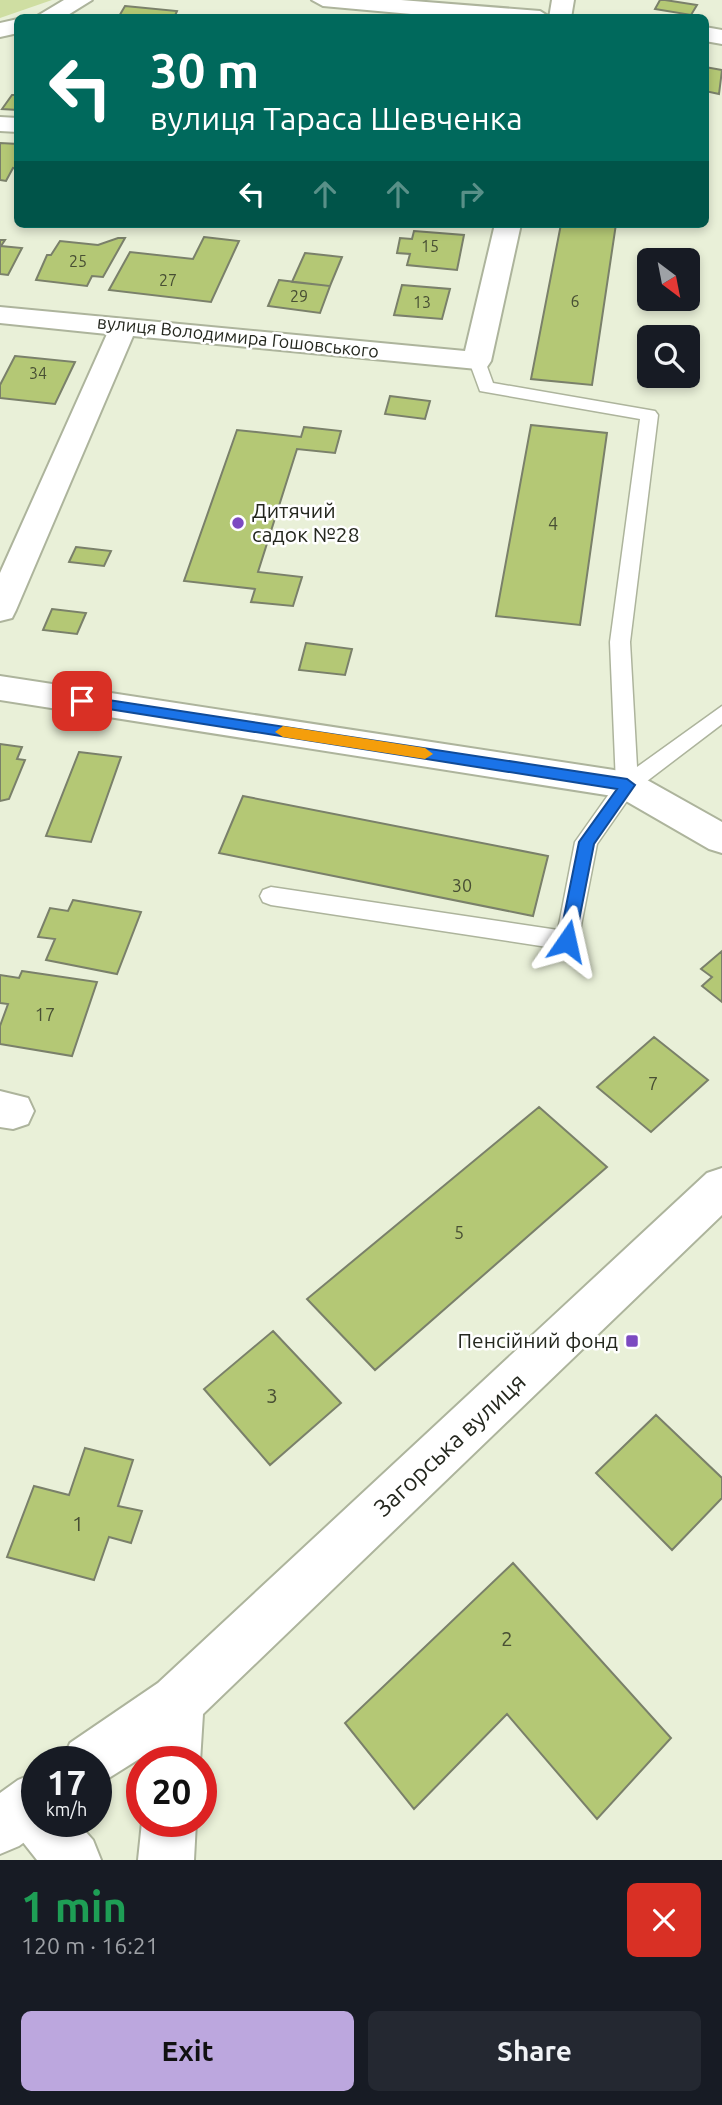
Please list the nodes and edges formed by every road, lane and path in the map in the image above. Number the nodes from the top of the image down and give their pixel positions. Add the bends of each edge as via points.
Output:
1 (81, 0) edge
2 (323, 0) edge
3 (53, 14) edge
4 (492, 14) edge
5 (507, 228) edge
6 (0, 315) edge
7 (124, 326) junction
8 (477, 361) junction
9 (0, 610) edge
10 (0, 688) edge
11 (722, 713) edge
12 (627, 785) junction
13 (722, 839) edge
14 (271, 896) dead end
15 (722, 1187) edge
16 (177, 1702) junction
17 (112, 1746) edge
18 (174, 1746) edge
19 (50, 1837) edge
20 (168, 1837) edge
21 (73, 1860) edge
22 (166, 1860) edge

1 - 3 street
2 - 4 street
5 - 8 street
6 - 7 street, вулиця Володимира Гошовського
7 - 8 street, вулиця Володимира Гошовського
7 - 9 street
8 - 12 lane via 486,387 649,415 620,642
10 - 12 street
11 - 12 lane
12 - 13 street
12 - 14 lane via 586,842 567,941
15 - 16 street, Загорська вулиця
16 - 17 street, Загорська вулиця
16 - 18 street
19 - 21 street
20 - 22 street

